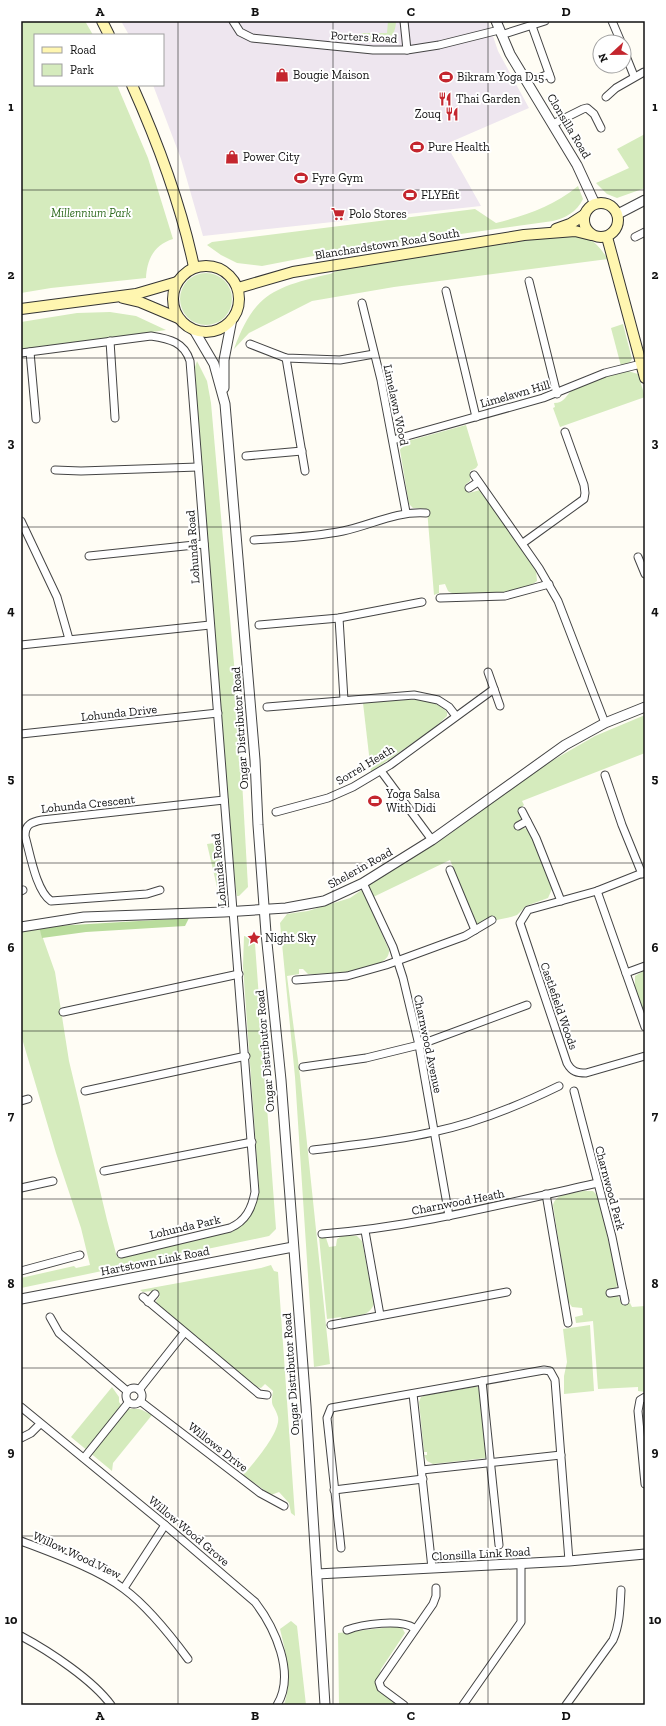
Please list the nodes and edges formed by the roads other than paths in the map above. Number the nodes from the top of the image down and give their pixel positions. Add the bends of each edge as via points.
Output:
1 (102, 21) edge
2 (233, 21) edge
3 (404, 21) edge
4 (545, 21) edge
5 (612, 21) edge
6 (532, 26) junction
7 (499, 29) edge
8 (109, 34) edge
9 (618, 34) edge
10 (407, 50) junction
11 (632, 71) edge
12 (644, 72) edge
13 (634, 76) junction
14 (539, 78) dead end
15 (132, 86) edge
16 (606, 97) dead end
17 (553, 124) junction
18 (601, 128) dead end
19 (645, 200) edge
20 (595, 204) junction
21 (618, 214) junction
22 (584, 215) junction
23 (645, 232) edge
24 (542, 233) junction
25 (591, 234) junction
26 (607, 237) junction
27 (635, 237) dead end
28 (194, 267) junction
29 (177, 282) junction
30 (529, 282) dead end
31 (238, 288) junction
32 (446, 291) dead end
33 (113, 297) junction
34 (362, 302) dead end
35 (21, 309) edge
36 (178, 318) junction
37 (232, 319) junction
38 (194, 330) junction
39 (110, 341) junction
40 (250, 344) dead end
41 (30, 352) junction
42 (21, 353) edge
43 (374, 354) junction
44 (286, 358) junction
45 (641, 364) junction
46 (645, 378) edge
47 (557, 394) junction
48 (223, 395) junction
49 (476, 417) junction
50 (115, 418) dead end
51 (36, 419) dead end
52 (565, 432) dead end
53 (393, 440) junction
54 (302, 451) junction
55 (246, 456) dead end
56 (198, 467) junction
57 (55, 470) dead end
58 (305, 471) dead end
59 (474, 475) dead end
60 (478, 482) junction
61 (469, 488) dead end
62 (406, 512) junction
63 (426, 513) dead end
64 (21, 521) edge
65 (254, 540) dead end
66 (523, 543) junction
67 (204, 544) junction
68 (89, 556) dead end
69 (638, 557) dead end
70 (644, 571) edge
71 (549, 584) junction
72 (440, 598) dead end
73 (422, 602) dead end
74 (338, 618) junction
75 (210, 625) junction
76 (259, 625) dead end
77 (69, 639) junction
78 (21, 645) edge
79 (488, 672) dead end
80 (494, 690) junction
81 (344, 700) junction
82 (500, 706) dead end
83 (267, 707) dead end
84 (645, 707) edge
85 (218, 713) junction
86 (456, 716) junction
87 (605, 723) junction
88 (21, 734) edge
89 (381, 771) junction
90 (605, 775) dead end
91 (224, 800) junction
92 (522, 811) dead end
93 (276, 812) dead end
94 (527, 821) junction
95 (518, 826) dead end
96 (432, 840) junction
97 (450, 870) dead end
98 (643, 873) edge
99 (363, 883) junction
100 (160, 890) dead end
101 (597, 892) junction
102 (560, 901) junction
103 (264, 910) junction
104 (234, 912) junction
105 (492, 920) dead end
106 (21, 927) edge
107 (475, 930) junction
108 (398, 960) junction
109 (645, 966) edge
110 (626, 973) junction
111 (239, 974) junction
112 (296, 980) dead end
113 (527, 1005) dead end
114 (63, 1012) dead end
115 (645, 1027) edge
116 (419, 1046) junction
117 (246, 1056) junction
118 (645, 1056) edge
119 (303, 1067) dead end
120 (559, 1086) dead end
121 (85, 1091) dead end
122 (574, 1091) dead end
123 (434, 1132) junction
124 (252, 1142) junction
125 (313, 1150) dead end
126 (104, 1171) dead end
127 (53, 1181) dead end
128 (598, 1183) junction
129 (21, 1188) edge
130 (546, 1194) junction
131 (450, 1216) junction
132 (364, 1231) junction
133 (322, 1234) dead end
134 (293, 1247) junction
135 (121, 1254) dead end
136 (80, 1255) dead end
137 (21, 1271) edge
138 (623, 1291) junction
139 (507, 1292) dead end
140 (155, 1294) dead end
141 (610, 1294) dead end
142 (21, 1300) edge
143 (625, 1300) dead end
144 (380, 1315) junction
145 (50, 1317) dead end
146 (568, 1323) dead end
147 (331, 1325) dead end
148 (184, 1333) junction
149 (482, 1382) junction
150 (139, 1390) junction
151 (127, 1392) junction
152 (413, 1394) junction
153 (267, 1395) dead end
154 (645, 1398) edge
155 (140, 1401) junction
156 (128, 1403) junction
157 (21, 1407) edge
158 (40, 1424) junction
159 (21, 1438) edge
160 (561, 1456) junction
161 (84, 1458) junction
162 (490, 1463) junction
163 (422, 1470) junction
164 (423, 1479) junction
165 (645, 1484) edge
166 (334, 1490) junction
167 (284, 1506) dead end
168 (165, 1524) junction
169 (21, 1541) edge
170 (499, 1545) dead end
171 (341, 1548) dead end
172 (645, 1554) edge
173 (569, 1561) junction
174 (521, 1564) junction
175 (432, 1568) junction
176 (317, 1574) junction
177 (124, 1588) junction
178 (436, 1588) dead end
179 (621, 1590) dead end
180 (414, 1628) junction
181 (347, 1630) dead end
182 (21, 1636) edge
183 (188, 1659) dead end
184 (111, 1705) edge
185 (277, 1705) edge
186 (324, 1705) edge
187 (404, 1705) edge
188 (463, 1705) edge
189 (566, 1705) edge

1 - 8 main road
2 - 10 street, Porters Road via 244,35 257,39 373,50
3 - 10 street
4 - 6 street, Porters Road
5 - 9 street
6 - 7 street, Porters Road
6 - 14 street via 550,77
7 - 10 street, Porters Road via 439,45
7 - 17 street, Clonsilla Road via 527,83
11 - 13 street
12 - 13 street
13 - 16 street
15 - 28 main road via 157,146
17 - 18 street via 587,108 594,114
17 - 20 street, Clonsilla Road via 577,165
19 - 21 street
20 - 21 main road via 606,203
20 - 22 main road
21 - 26 main road via 618,225
22 - 24 main road, Blanchardstown Road South via 570,224
22 - 25 main road via 584,226
23 - 27 street
24 - 25 main road, Blanchardstown Road South via 576,231
24 - 31 main road, Blanchardstown Road South via 293,272
25 - 26 main road via 596,237
26 - 45 main road
28 - 29 main road via 182,274
28 - 31 main road via 218,267 227,272
29 - 33 main road via 136,294
29 - 36 main road via 172,300
30 - 47 street
31 - 37 main road via 238,310
32 - 49 street
33 - 35 main road
33 - 36 main road via 140,302
34 - 43 street, Limelawn Wood
36 - 38 main road
37 - 38 main road via 224,327 214,331
37 - 48 street, Ongar Distributor Road via 224,360
38 - 48 street, Ongar Distributor Road via 214,364
39 - 41 street, Lohunda Road
39 - 50 street
39 - 56 street, Lohunda Road via 151,336 167,338 187,352 190,361
40 - 44 street
41 - 42 street, Lohunda Road
41 - 51 street
43 - 44 street via 340,360
43 - 53 street, Limelawn Wood
44 - 54 street
45 - 46 main road
45 - 47 street, Limelawn Hill via 605,373
47 - 49 street, Limelawn Hill
48 - 103 street, Ongar Distributor Road via 255,760
49 - 53 street, Limelawn Hill
52 - 66 street via 584,485 584,499
53 - 62 street, Limelawn Wood
54 - 55 street
54 - 58 street
56 - 57 street
56 - 67 street, Lohunda Road
59 - 60 street
60 - 61 street
60 - 66 street
62 - 63 street
62 - 65 street via 343,531
64 - 77 street via 56,597
66 - 71 street
67 - 68 street
67 - 75 street, Lohunda Road
69 - 70 street
71 - 72 street via 508,596
71 - 87 street via 565,616
73 - 74 street
74 - 76 street
74 - 81 street
75 - 77 street
75 - 85 street, Lohunda Road
77 - 78 street
79 - 80 street
80 - 82 street
80 - 86 street, Sorrel Heath
81 - 83 street
81 - 86 street via 422,696 446,705
84 - 87 street, Shelerin Road
85 - 88 street, Lohunda Drive
85 - 91 street, Lohunda Road
86 - 89 street, Sorrel Heath
87 - 96 street, Shelerin Road via 554,752
89 - 93 street, Sorrel Heath via 328,798
89 - 96 street
90 - 98 street, Castlefield Woods via 622,825
91 - 100 street, Lohunda Crescent via 42,820 31,823 26,828 25,836 39,883 43,893 51,901 147,894
91 - 104 street, Lohunda Road
92 - 94 street
94 - 95 street
94 - 102 street
96 - 99 street, Shelerin Road
97 - 107 street
98 - 101 street, Castlefield Woods
99 - 103 street, Shelerin Road via 336,896 308,905
99 - 108 street, Charnwood Avenue
101 - 102 street, Castlefield Woods
101 - 110 street
102 - 118 street, Castlefield Woods via 528,910 520,923 569,1067 575,1072 586,1073
103 - 104 street, Shelerin Road
103 - 134 street, Ongar Distributor Road via 281,1080
104 - 106 street, Shelerin Road via 84,917
104 - 111 street, Lohunda Park
105 - 107 street
107 - 108 street via 457,940
108 - 112 street via 347,976
108 - 116 street, Charnwood Avenue
109 - 110 street
110 - 115 street
111 - 114 street
111 - 117 street, Lohunda Park
113 - 116 street
116 - 119 street via 362,1059
116 - 123 street, Charnwood Avenue
117 - 121 street
117 - 124 street, Lohunda Park
120 - 123 street via 490,1115
122 - 128 street, Charnwood Park
123 - 125 street
123 - 131 street, Charnwood Avenue
124 - 126 street
124 - 135 street, Lohunda Park via 255,1192 248,1214 236,1225
127 - 129 street
128 - 130 street, Charnwood Heath
128 - 138 street, Charnwood Park
130 - 131 street, Charnwood Heath
130 - 146 street
131 - 132 street, Charnwood Heath
132 - 133 street, Charnwood Heath
132 - 144 street
134 - 142 street, Hartstown Link Road
134 - 176 street, Ongar Distributor Road
136 - 137 street
138 - 141 street
138 - 143 street, Charnwood Park
139 - 144 street
140 - 148 street via 145,1300
144 - 147 street
145 - 151 street via 59,1333
148 - 150 street
148 - 153 street via 259,1394
149 - 152 street
149 - 160 street via 550,1371 555,1380
149 - 162 street
150 - 151 street via 134,1388
150 - 155 street via 142,1397
151 - 156 street via 125,1396
152 - 163 street
152 - 166 street via 336,1407 328,1411 326,1418
154 - 165 street via 638,1404
155 - 156 street via 136,1404
155 - 167 street, Willows Drive via 260,1493
156 - 161 street
157 - 158 street, Willow Wood Grove
158 - 159 street
158 - 161 street, Willow Wood Grove
160 - 162 street
160 - 173 street
161 - 168 street, Willow Wood Grove
162 - 163 street
162 - 170 street
163 - 164 street
164 - 166 street
164 - 175 street
166 - 171 street
168 - 177 street
168 - 185 street, Willow Wood Grove via 241,1588 267,1617 283,1658 282,1697
169 - 177 street, Willow Wood View via 69,1560
172 - 173 street, Clonsilla Link Road
173 - 174 street, Clonsilla Link Road
174 - 175 street, Clonsilla Link Road
174 - 188 street via 521,1622
175 - 176 street, Clonsilla Link Road
176 - 186 street, Ongar Distributor Road
177 - 183 street, Willow Wood View
178 - 180 street via 433,1604
179 - 189 street via 618,1630
180 - 181 street via 401,1623 359,1626
180 - 187 street via 379,1682 381,1688
182 - 184 street via 66,1665 93,1686

